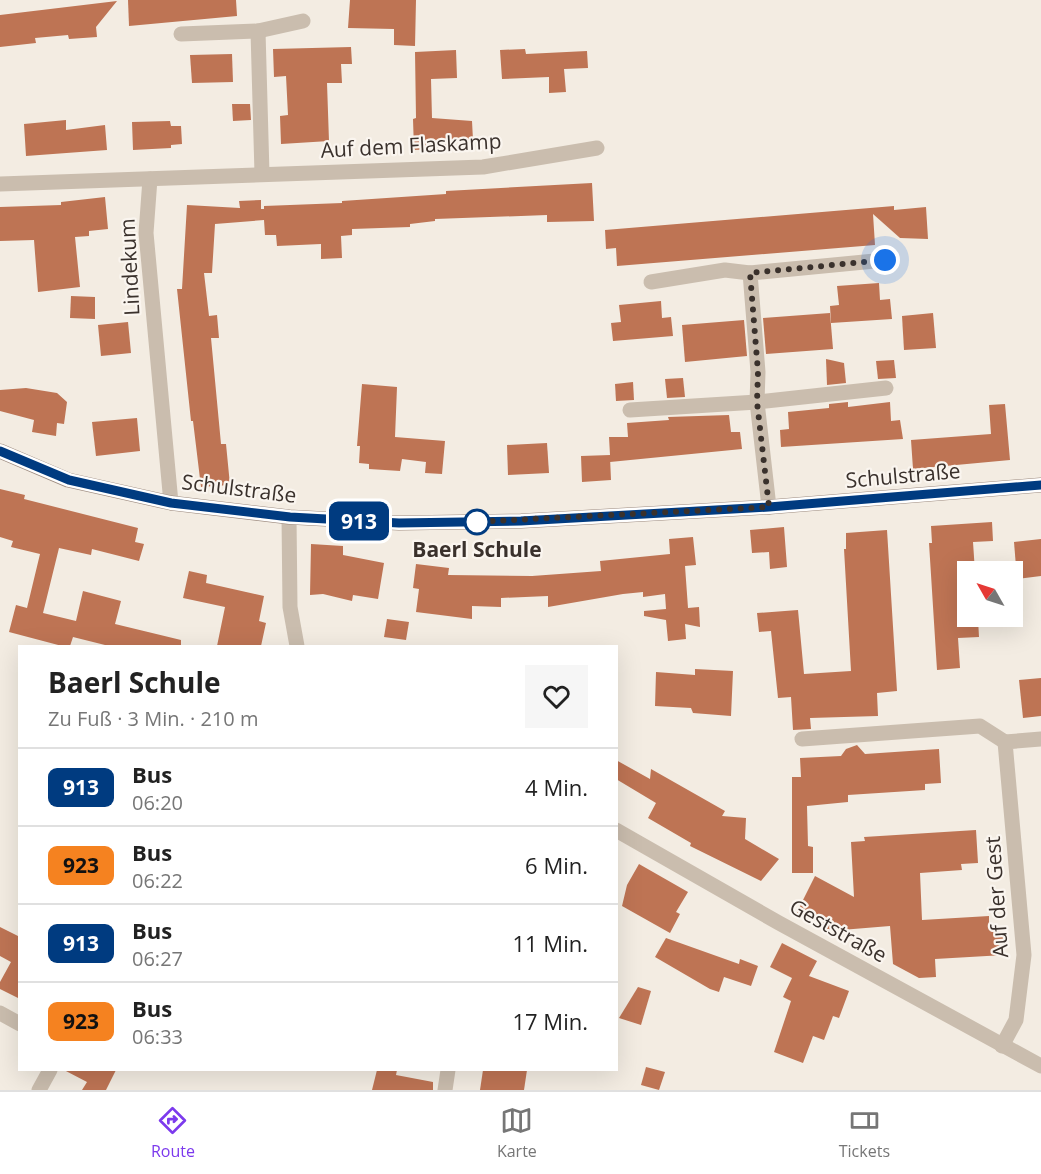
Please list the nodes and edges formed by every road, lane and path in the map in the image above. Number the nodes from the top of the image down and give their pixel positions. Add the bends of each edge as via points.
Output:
1 (303, 21) dead end
2 (258, 31) junction
3 (181, 34) dead end
4 (597, 148) dead end
5 (262, 174) junction
6 (150, 179) junction
7 (0, 184) edge
8 (885, 260) dead end
9 (750, 273) junction
10 (651, 282) dead end
11 (886, 388) dead end
12 (757, 402) junction
13 (630, 410) dead end
14 (0, 451) edge
15 (1041, 485) edge
16 (171, 503) junction
17 (769, 507) junction
18 (290, 517) junction
19 (297, 645) edge
20 (1041, 739) edge
21 (802, 740) dead end
22 (1005, 742) junction
23 (618, 831) edge
24 (0, 1013) edge
25 (18, 1023) edge
26 (1002, 1046) junction
27 (1041, 1066) edge
28 (49, 1071) edge
29 (448, 1071) edge
30 (39, 1090) edge
31 (445, 1090) edge

1 - 2 street
2 - 3 street
2 - 5 street
4 - 5 street, Auf dem Flaskamp via 483,167
5 - 6 street, Auf dem Flaskamp
6 - 7 street
6 - 16 street, Lindekum via 146,233
8 - 9 street
9 - 10 street via 725,270
9 - 12 street
11 - 12 street
12 - 13 street
12 - 17 street
14 - 16 street, Schulstraße via 69,480
15 - 17 street, Schulstraße
16 - 18 street, Schulstraße
17 - 18 street, Schulstraße via 521,521 399,523
18 - 19 street via 290,607
20 - 22 street
21 - 22 street via 980,726
22 - 26 street, Auf der Gest via 1024,955 1016,1020
23 - 26 street, Geststraße
24 - 25 street
26 - 27 street, Geststraße
28 - 30 street
29 - 31 street

